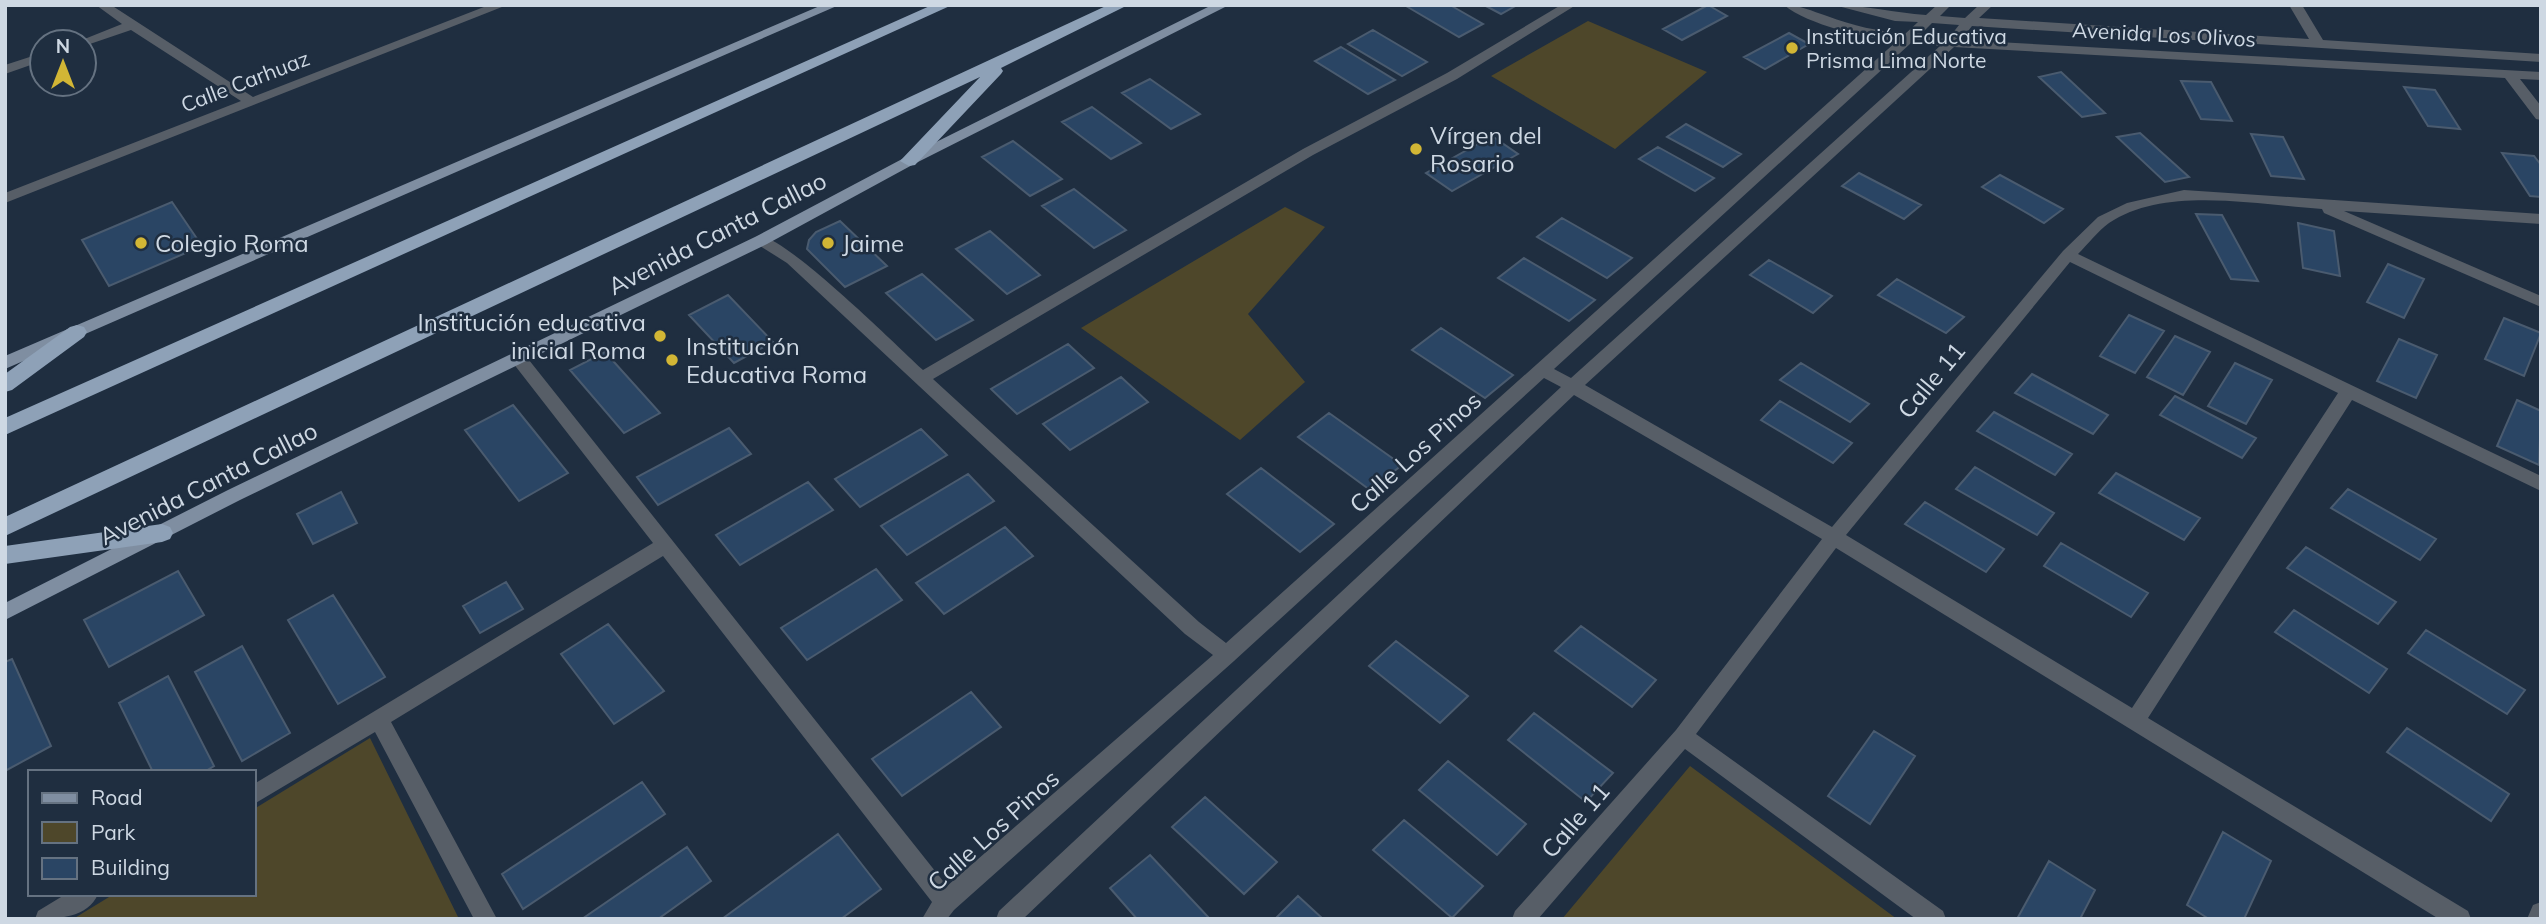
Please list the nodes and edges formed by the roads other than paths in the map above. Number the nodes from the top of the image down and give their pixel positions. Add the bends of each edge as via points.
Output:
1 (103, 5) edge
2 (461, 5) edge
3 (501, 5) edge
4 (833, 5) edge
5 (944, 5) edge
6 (1121, 5) edge
7 (1223, 5) edge
8 (1570, 5) edge
9 (1790, 5) edge
10 (1840, 5) edge
11 (1945, 5) edge
12 (1987, 5) edge
13 (2295, 5) edge
14 (478, 14) junction
15 (1928, 19) junction
16 (1969, 21) junction
17 (132, 25) junction
18 (98, 37) edge
19 (1911, 39) junction
20 (1951, 43) junction
21 (2318, 43) junction
22 (2541, 58) edge
23 (28, 62) edge
24 (1003, 62) junction
25 (5, 70) edge
26 (2510, 74) junction
27 (2541, 76) edge
28 (250, 101) junction
29 (2541, 116) edge
30 (909, 161) junction
31 (5, 198) edge
32 (2315, 204) junction
33 (2541, 219) edge
34 (762, 240) junction
35 (2068, 255) junction
36 (2541, 302) edge
37 (77, 332) junction
38 (519, 359) junction
39 (5, 363) edge
40 (1543, 370) junction
41 (920, 379) junction
42 (5, 385) edge
43 (1573, 386) junction
44 (2349, 390) junction
45 (5, 427) edge
46 (2541, 484) edge
47 (5, 527) edge
48 (162, 533) junction
49 (1834, 537) junction
50 (665, 545) junction
51 (5, 555) edge
52 (5, 612) edge
53 (1227, 654) junction
54 (379, 720) junction
55 (2135, 721) junction
56 (1684, 736) junction
57 (256, 794) edge
58 (84, 896) edge
59 (946, 902) junction
60 (2541, 913) edge
61 (46, 919) edge
62 (486, 919) edge
63 (933, 919) edge
64 (1007, 919) edge
65 (1523, 919) edge
66 (1935, 919) edge
67 (2460, 919) edge
68 (2538, 919) edge

1 - 17 street
2 - 14 street
3 - 14 street, Calle Carhuaz
4 - 37 main road
5 - 45 highway
6 - 24 highway, Avenida Canta Callao
7 - 30 main road, Avenida Canta Callao
8 - 41 street
9 - 19 street, Avenida Los Olivos via 1849,29
10 - 15 street, Avenida Los Olivos
11 - 15 street, Calle Los Pinos
12 - 16 street
13 - 21 street
14 - 28 street, Calle Carhuaz
15 - 16 street, Avenida Los Olivos
15 - 19 street, Calle Los Pinos
16 - 20 street
16 - 21 street, Avenida Los Olivos
17 - 18 street
17 - 28 street
19 - 20 street, Avenida Los Olivos
19 - 40 street, Calle Los Pinos
20 - 26 street, Avenida Los Olivos
20 - 43 street
21 - 22 street, Avenida Los Olivos
23 - 25 street
24 - 30 highway
24 - 47 highway, Avenida Canta Callao
26 - 27 street, Avenida Los Olivos
26 - 29 street
28 - 31 street, Calle Carhuaz
30 - 34 main road, Avenida Canta Callao
32 - 33 street, Calle 11
32 - 35 street, Calle 11 via 2222,196 2158,199 2103,220
32 - 36 street
34 - 38 main road, Avenida Canta Callao
34 - 41 street via 792,259
35 - 44 street
35 - 49 street, Calle 11
37 - 39 main road
37 - 42 highway
38 - 48 main road, Avenida Canta Callao
38 - 50 street
40 - 43 street
40 - 53 street, Calle Los Pinos
41 - 53 street via 1192,628
43 - 49 street
43 - 64 street
44 - 46 street
44 - 55 street
48 - 51 highway
48 - 52 main road, Avenida Canta Callao
49 - 55 street
49 - 56 street, Calle 11
50 - 54 street
50 - 59 street
53 - 59 street, Calle Los Pinos
54 - 57 street
54 - 62 street
55 - 67 street
56 - 65 street, Calle 11
56 - 66 street
58 - 61 street
59 - 63 street, Calle Los Pinos
60 - 68 street

